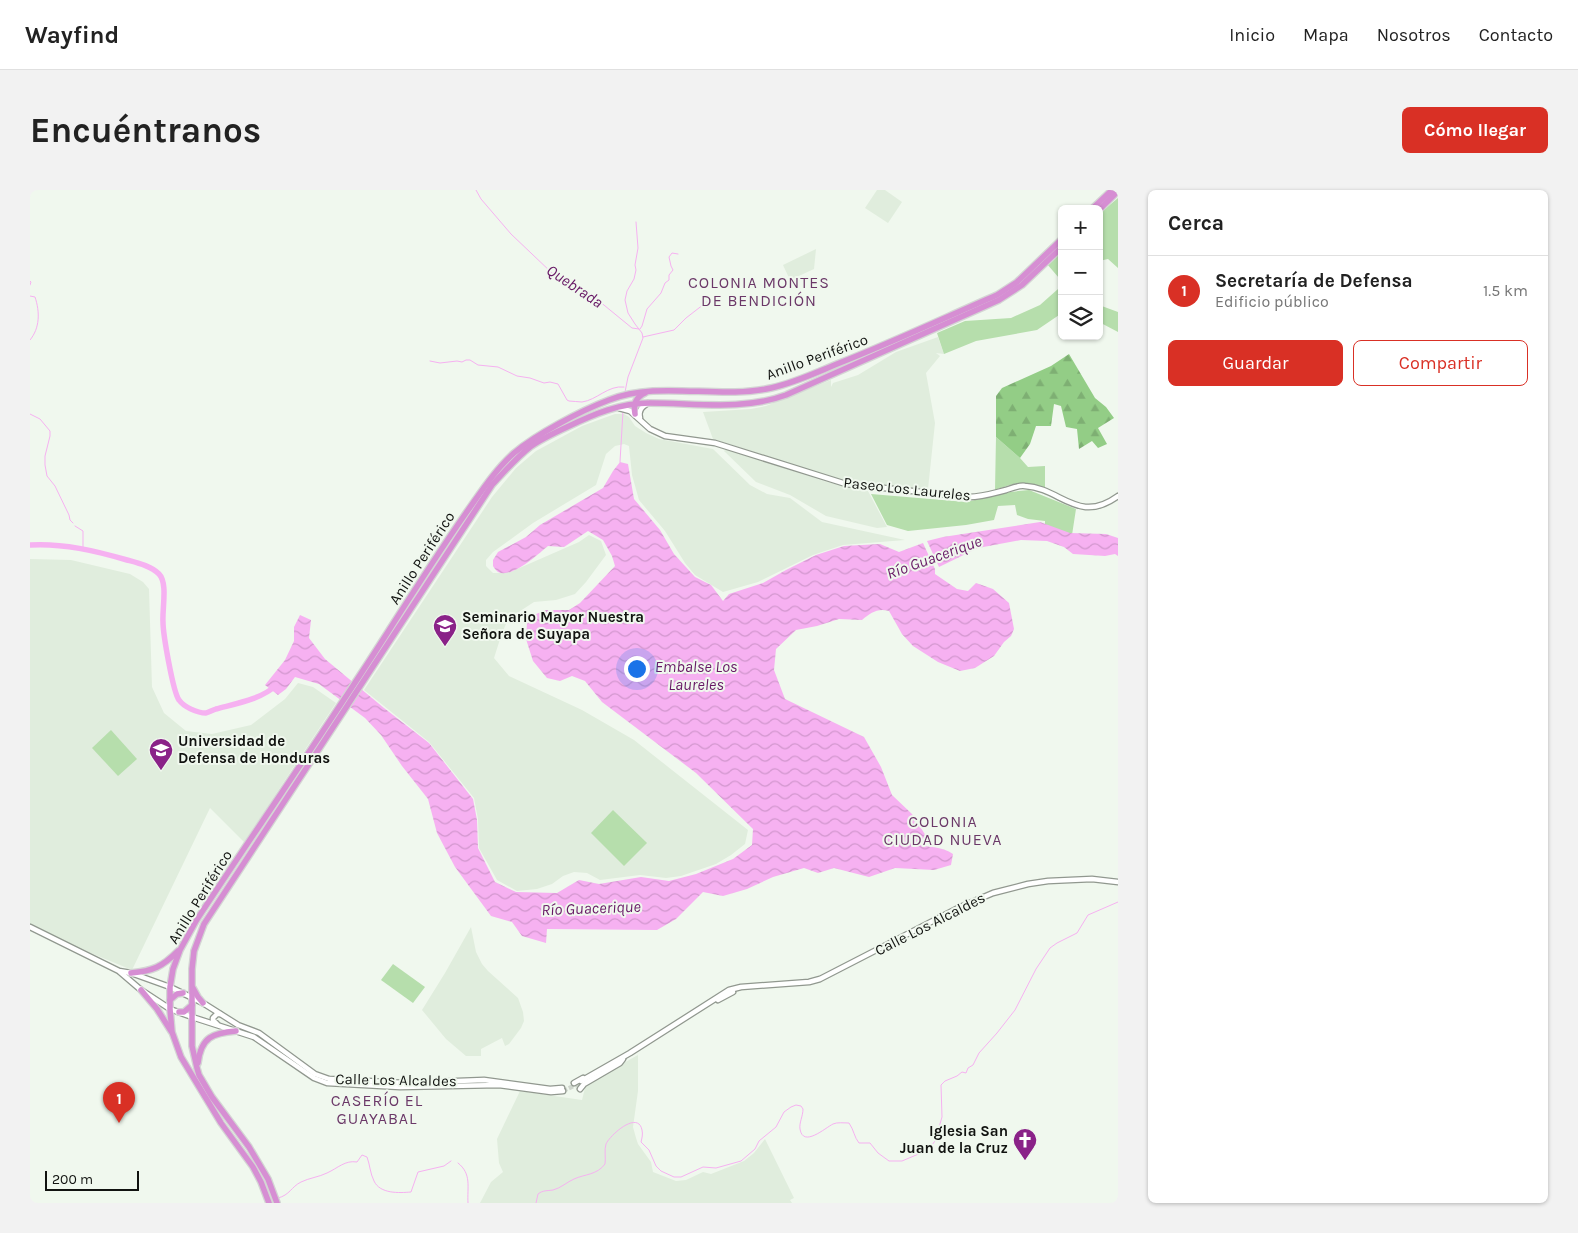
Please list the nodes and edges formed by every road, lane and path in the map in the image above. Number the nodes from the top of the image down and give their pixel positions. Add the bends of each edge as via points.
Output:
1 (1112, 190) edge
2 (1118, 191) edge
3 (1096, 205) edge
4 (1103, 206) edge
5 (1058, 243) edge
6 (1059, 250) edge
7 (650, 392) junction
8 (721, 393) junction
9 (649, 403) junction
10 (635, 404) junction
11 (717, 405) junction
12 (615, 407) junction
13 (635, 414) junction
14 (640, 420) junction
15 (1118, 496) edge
16 (365, 672) junction
17 (334, 720) junction
18 (1118, 882) edge
19 (30, 928) edge
20 (180, 950) junction
21 (119, 971) junction
22 (130, 973) junction
23 (192, 981) junction
24 (170, 987) junction
25 (746, 988) junction
26 (141, 990) junction
27 (183, 993) junction
28 (192, 998) junction
29 (170, 1000) junction
30 (203, 1003) junction
31 (192, 1005) junction
32 (170, 1009) junction
33 (179, 1012) junction
34 (220, 1014) junction
35 (192, 1017) junction
36 (218, 1026) junction
37 (236, 1031) junction
38 (172, 1032) junction
39 (630, 1053) junction
40 (623, 1059) junction
41 (197, 1068) junction
42 (484, 1080) junction
43 (580, 1089) tunnel mouth
44 (268, 1203) edge
45 (277, 1203) edge

1 - 3 highway
2 - 4 highway
5 - 8 highway, Anillo Periférico via 1017,282 997,295 789,383 758,391
6 - 11 highway, Anillo Periférico via 1022,285 999,300 786,395 765,402
7 - 8 highway, Anillo Periférico
7 - 10 highway via 640,396
7 - 16 highway, Anillo Periférico via 611,399 590,408 545,432 513,455 488,482 451,535
8 - 11 highway via 724,399
9 - 10 highway, Anillo Periférico
9 - 11 highway, Anillo Periférico
9 - 14 main road via 639,411
10 - 12 highway, Anillo Periférico
10 - 13 highway
12 - 13 main road
12 - 16 highway, Anillo Periférico via 546,437 516,458 492,485
13 - 14 main road, Paseo Los Laureles
14 - 15 main road, Paseo Los Laureles via 665,436 714,443 851,485 969,497 1025,486 1086,506 1104,504
16 - 17 highway, Anillo Periférico
17 - 20 highway, Anillo Periférico
17 - 23 highway, Anillo Periférico via 204,924 194,951
18 - 25 main road, Calle Los Alcaldes via 1069,879 1013,887 974,900 820,979
19 - 21 main road
20 - 22 highway via 167,963
20 - 24 highway, Anillo Periférico
21 - 22 main road
21 - 26 main road
22 - 24 main road
23 - 28 highway, Anillo Periférico
23 - 30 highway
24 - 27 main road
24 - 29 highway, Anillo Periférico
25 - 39 main road, Calle Los Alcaldes via 729,990
25 - 40 main road, Calle Los Alcaldes via 726,995
26 - 32 main road
26 - 38 highway
27 - 28 main road
27 - 29 highway
28 - 30 main road, Calle Los Alcaldes
28 - 31 highway, Anillo Periférico
29 - 32 highway, Anillo Periférico
30 - 34 main road, Calle Los Alcaldes
31 - 33 highway
31 - 35 highway, Anillo Periférico
32 - 33 main road
32 - 38 highway, Anillo Periférico
33 - 35 main road, Calle Los Alcaldes
34 - 36 main road via 213,1018
34 - 42 main road, Calle Los Alcaldes via 259,1033 315,1074 329,1079 405,1083
35 - 36 main road, Calle Los Alcaldes
35 - 41 highway, Anillo Periférico via 192,1046
36 - 37 main road, Calle Los Alcaldes
37 - 41 highway via 220,1032 209,1038 199,1055
37 - 42 main road, Calle Los Alcaldes via 257,1038 314,1078 328,1083 499,1085 553,1094 564,1091
38 - 44 highway, Anillo Periférico via 181,1058 252,1167
39 - 40 main road, Calle Los Alcaldes via 581,1082
39 - 42 main road via 571,1084 551,1086
40 - 43 main road
41 - 45 highway, Anillo Periférico via 212,1097 268,1179

